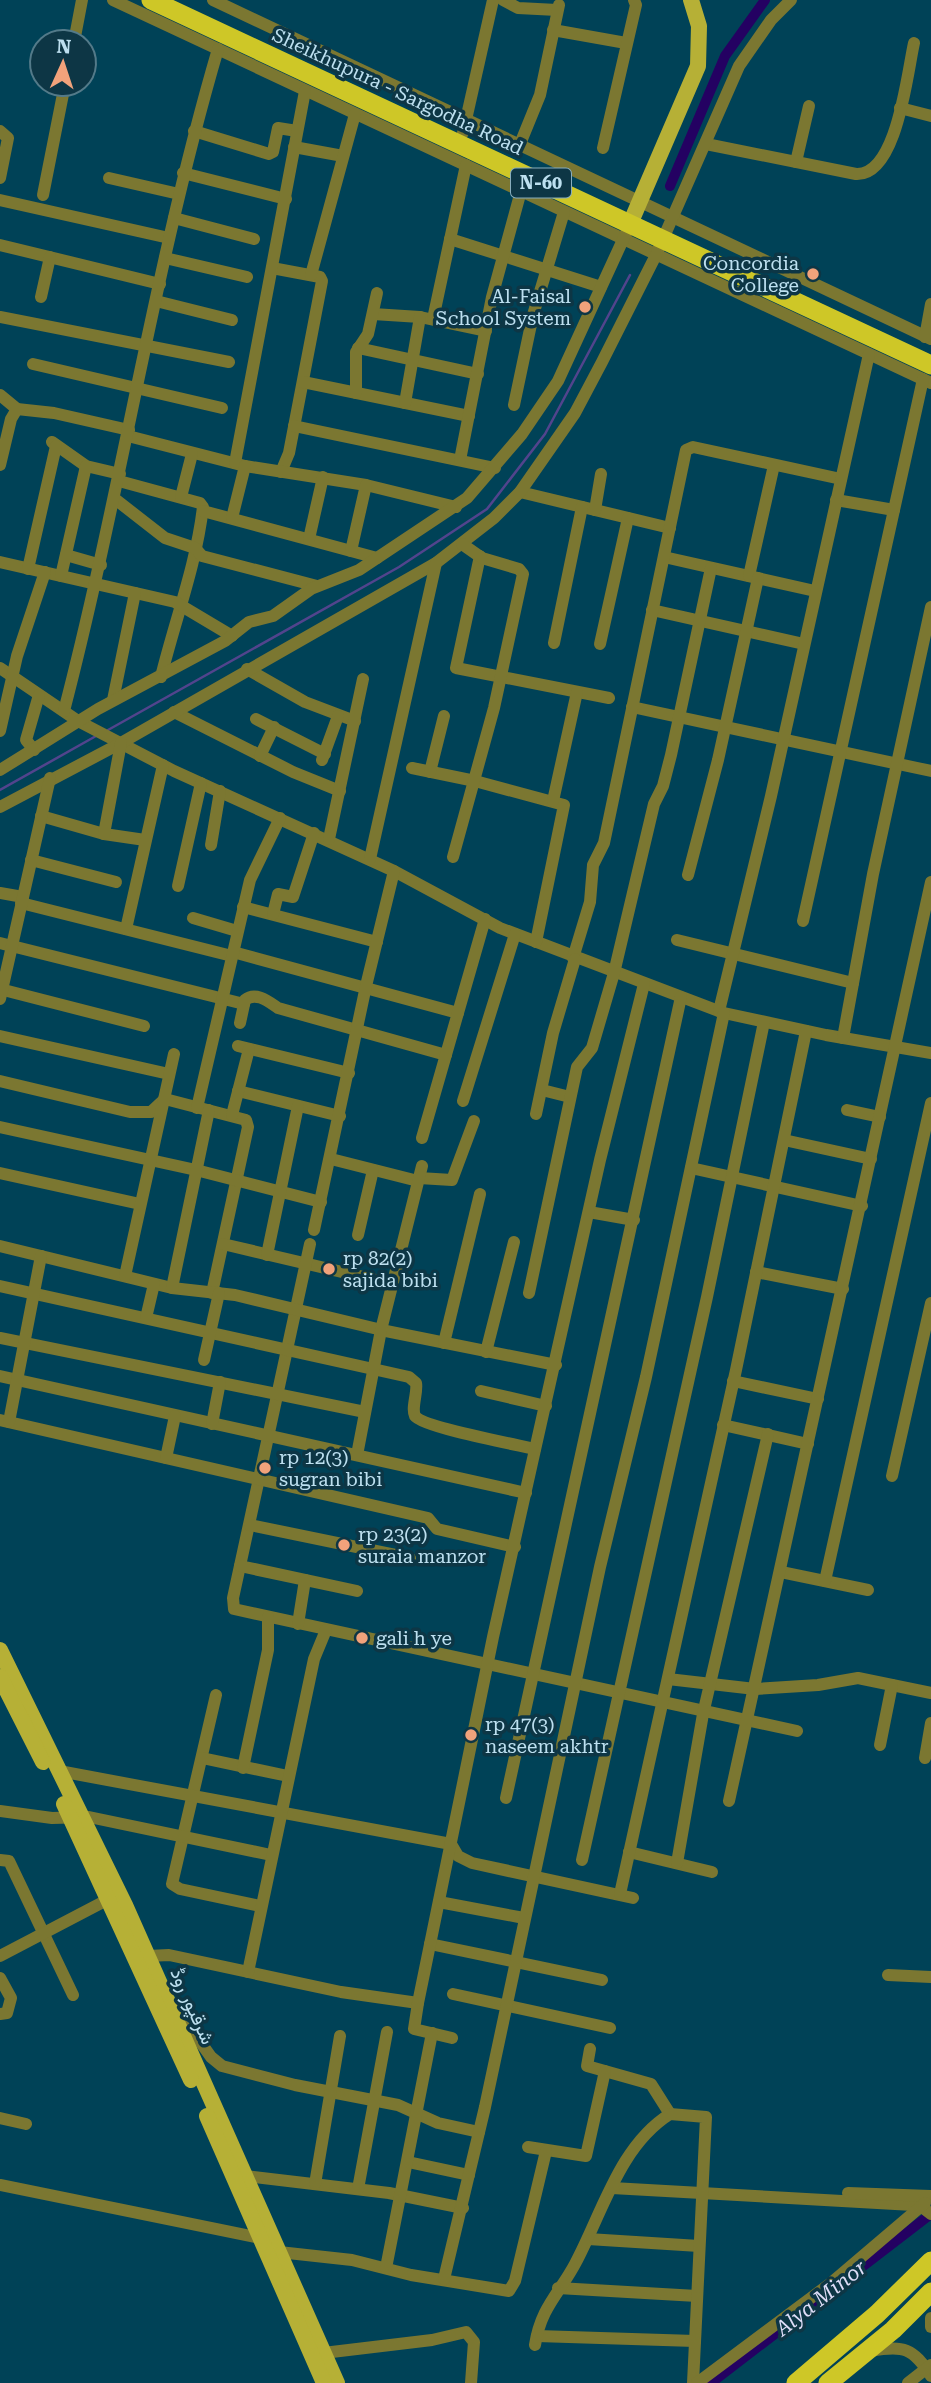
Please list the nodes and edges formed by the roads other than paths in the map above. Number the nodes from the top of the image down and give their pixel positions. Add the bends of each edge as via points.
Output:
1 (82, 0) edge
2 (113, 0) edge
3 (151, 0) edge
4 (180, 0) edge
5 (215, 0) edge
6 (493, 0) edge
7 (503, 0) edge
8 (634, 0) edge
9 (691, 0) edge
10 (791, 0) edge
11 (77, 28) edge
12 (553, 30) junction
13 (626, 43) junction
14 (914, 43) dead end
15 (218, 49) junction
16 (305, 90) junction
17 (62, 98) edge
18 (810, 106) dead end
19 (900, 108) junction
20 (355, 114) junction
21 (931, 116) edge
22 (465, 126) junction
23 (0, 131) edge
24 (194, 131) junction
25 (297, 131) junction
26 (520, 144) junction
27 (706, 144) junction
28 (294, 147) junction
29 (603, 148) dead end
30 (343, 156) junction
31 (796, 162) junction
32 (466, 165) junction
33 (183, 173) junction
34 (0, 178) edge
35 (109, 178) dead end
36 (521, 191) junction
37 (179, 194) junction
38 (43, 195) dead end
39 (286, 199) junction
40 (0, 201) edge
41 (564, 212) junction
42 (174, 218) junction
43 (632, 219) junction
44 (665, 235) junction
45 (169, 239) junction
46 (254, 239) dead end
47 (450, 239) junction
48 (0, 245) edge
49 (502, 256) junction
50 (50, 257) junction
51 (165, 258) junction
52 (272, 268) junction
53 (546, 270) junction
54 (311, 275) junction
55 (247, 277) dead end
56 (160, 284) junction
57 (601, 287) junction
58 (377, 293) dead end
59 (41, 297) dead end
60 (156, 300) junction
61 (931, 304) edge
62 (373, 314) junction
63 (0, 317) edge
64 (427, 318) junction
65 (232, 320) dead end
66 (486, 331) junction
67 (929, 343) edge
68 (147, 344) junction
69 (358, 348) junction
70 (869, 354) junction
71 (413, 361) junction
72 (229, 362) dead end
73 (33, 364) dead end
74 (478, 374) junction
75 (928, 376) edge
76 (303, 382) junction
77 (138, 387) junction
78 (356, 393) junction
79 (0, 395) edge
80 (405, 403) junction
81 (514, 405) dead end
82 (222, 408) dead end
83 (17, 409) junction
84 (469, 416) junction
85 (294, 426) junction
86 (129, 433) junction
87 (192, 454) junction
88 (460, 460) junction
89 (240, 465) junction
90 (774, 465) junction
91 (0, 466) edge
92 (86, 466) junction
93 (495, 468) junction
94 (281, 472) junction
95 (601, 474) dead end
96 (323, 477) junction
97 (120, 478) junction
98 (841, 479) junction
99 (366, 485) junction
100 (520, 492) junction
101 (181, 497) junction
102 (115, 499) junction
103 (836, 500) junction
104 (456, 507) junction
105 (588, 508) junction
106 (894, 510) junction
107 (203, 511) junction
108 (232, 518) junction
109 (628, 518) junction
110 (670, 528) junction
111 (309, 539) junction
112 (462, 544) junction
113 (196, 550) junction
114 (351, 551) junction
115 (66, 555) junction
116 (480, 556) junction
117 (664, 557) junction
118 (377, 558) junction
119 (0, 562) edge
120 (436, 563) junction
121 (101, 565) junction
122 (711, 568) junction
123 (28, 569) junction
124 (45, 572) junction
125 (61, 576) junction
126 (753, 577) junction
127 (97, 585) junction
128 (317, 586) junction
129 (815, 591) junction
130 (135, 593) junction
131 (179, 604) junction
132 (652, 610) junction
133 (931, 610) edge
134 (700, 621) junction
135 (746, 631) junction
136 (232, 636) junction
137 (554, 642) dead end
138 (600, 644) dead end
139 (804, 644) junction
140 (0, 668) edge
141 (247, 669) junction
142 (13, 677) junction
143 (161, 677) junction
144 (363, 679) dead end
145 (500, 679) junction
146 (577, 692) junction
147 (39, 695) junction
148 (609, 698) dead end
149 (113, 701) junction
150 (632, 707) junction
151 (64, 711) junction
152 (174, 712) junction
153 (338, 716) junction
154 (444, 716) dead end
155 (679, 717) junction
156 (256, 719) dead end
157 (355, 721) junction
158 (81, 722) junction
159 (274, 727) junction
160 (725, 727) junction
161 (0, 731) edge
162 (783, 740) junction
163 (121, 743) junction
164 (34, 750) junction
165 (840, 752) junction
166 (260, 756) junction
167 (897, 764) junction
168 (163, 765) junction
169 (412, 768) dead end
170 (0, 770) edge
171 (931, 771) edge
172 (430, 772) junction
173 (50, 779) junction
174 (475, 781) junction
175 (201, 783) junction
176 (220, 791) junction
177 (340, 791) junction
178 (553, 801) junction
179 (0, 807) edge
180 (41, 816) junction
181 (280, 818) junction
182 (314, 833) junction
183 (104, 834) junction
184 (329, 839) junction
185 (145, 840) junction
186 (211, 845) dead end
187 (453, 857) dead end
188 (370, 859) junction
189 (31, 860) junction
190 (394, 871) junction
191 (688, 875) dead end
192 (116, 882) dead end
193 (931, 882) edge
194 (178, 886) dead end
195 (0, 893) edge
196 (22, 900) junction
197 (243, 907) junction
198 (272, 914) junction
199 (193, 918) dead end
200 (485, 919) junction
201 (803, 921) dead end
202 (126, 929) junction
203 (237, 931) junction
204 (515, 934) junction
205 (677, 940) dead end
206 (377, 942) junction
207 (536, 942) junction
208 (6, 944) edge
209 (232, 954) junction
210 (733, 955) junction
211 (574, 958) junction
212 (614, 973) junction
213 (853, 983) junction
214 (645, 984) junction
215 (366, 986) junction
216 (1, 993) edge
217 (681, 998) junction
218 (223, 999) junction
219 (244, 1004) junction
220 (722, 1012) junction
221 (458, 1013) junction
222 (764, 1022) junction
223 (240, 1023) dead end
224 (144, 1026) dead end
225 (357, 1028) junction
226 (806, 1031) junction
227 (0, 1035) edge
228 (843, 1038) junction
229 (894, 1046) junction
230 (931, 1053) edge
231 (174, 1054) dead end
232 (446, 1055) junction
233 (349, 1073) junction
234 (169, 1074) junction
235 (0, 1081) edge
236 (542, 1090) junction
237 (238, 1091) junction
238 (570, 1097) junction
239 (165, 1099) junction
240 (463, 1101) dead end
241 (931, 1103) edge
242 (298, 1106) junction
243 (203, 1109) junction
244 (847, 1110) dead end
245 (536, 1114) dead end
246 (232, 1115) junction
247 (340, 1116) junction
248 (880, 1117) junction
249 (474, 1121) dead end
250 (0, 1127) edge
251 (422, 1138) dead end
252 (784, 1140) junction
253 (331, 1159) junction
254 (871, 1159) junction
255 (150, 1161) junction
256 (691, 1168) junction
257 (196, 1170) junction
258 (373, 1170) junction
259 (0, 1173) edge
260 (420, 1175) junction
261 (732, 1177) junction
262 (237, 1181) junction
263 (774, 1187) junction
264 (280, 1192) junction
265 (480, 1194) dead end
266 (321, 1202) junction
267 (140, 1204) junction
268 (862, 1206) junction
269 (589, 1213) junction
270 (634, 1220) junction
271 (314, 1230) dead end
272 (358, 1236) dead end
273 (514, 1242) dead end
274 (223, 1244) junction
275 (310, 1244) dead end
276 (0, 1246) edge
277 (267, 1255) junction
278 (41, 1256) junction
279 (306, 1264) junction
280 (757, 1272) junction
281 (125, 1276) junction
282 (155, 1284) junction
283 (393, 1284) junction
284 (0, 1286) edge
285 (172, 1288) junction
286 (843, 1289) junction
287 (34, 1293) junction
288 (216, 1293) junction
289 (529, 1293) dead end
290 (931, 1303) edge
291 (296, 1310) junction
292 (146, 1318) junction
293 (381, 1330) junction
294 (209, 1332) junction
295 (0, 1338) edge
296 (23, 1343) junction
297 (444, 1343) junction
298 (288, 1350) junction
299 (486, 1352) junction
300 (204, 1360) dead end
301 (556, 1365) junction
302 (374, 1369) junction
303 (0, 1376) edge
304 (16, 1380) junction
305 (733, 1381) junction
306 (220, 1382) junction
307 (481, 1391) dead end
308 (278, 1392) junction
309 (818, 1399) junction
310 (546, 1406) junction
311 (365, 1412) junction
312 (175, 1416) junction
313 (4, 1421) edge
314 (212, 1424) junction
315 (723, 1425) junction
316 (768, 1434) junction
317 (269, 1436) junction
318 (808, 1444) junction
319 (535, 1449) junction
320 (357, 1455) junction
321 (166, 1458) junction
322 (892, 1476) dead end
323 (261, 1480) junction
324 (526, 1493) junction
325 (250, 1525) junction
326 (514, 1547) junction
327 (410, 1558) dead end
328 (240, 1566) junction
329 (781, 1572) junction
330 (305, 1580) junction
331 (825, 1581) junction
332 (868, 1590) dead end
333 (357, 1591) dead end
334 (268, 1617) junction
335 (298, 1624) junction
336 (326, 1630) junction
337 (0, 1650) edge
338 (488, 1664) junction
339 (533, 1673) junction
340 (0, 1677) edge
341 (668, 1678) junction
342 (575, 1682) junction
343 (711, 1685) junction
344 (892, 1685) junction
345 (755, 1689) junction
346 (618, 1692) junction
347 (931, 1693) edge
348 (216, 1695) dead end
349 (661, 1701) junction
350 (704, 1711) junction
351 (748, 1720) junction
352 (931, 1723) edge
353 (797, 1731) dead end
354 (880, 1745) dead end
355 (202, 1758) junction
356 (925, 1758) dead end
357 (243, 1768) junction
358 (59, 1771) junction
359 (288, 1776) junction
360 (194, 1795) junction
361 (506, 1798) dead end
362 (729, 1801) dead end
363 (0, 1811) edge
364 (280, 1814) junction
365 (76, 1817) junction
366 (185, 1837) junction
367 (451, 1844) junction
368 (629, 1852) junction
369 (271, 1855) junction
370 (0, 1860) edge
371 (582, 1860) dead end
372 (677, 1863) junction
373 (712, 1872) dead end
374 (534, 1875) junction
375 (107, 1900) junction
376 (439, 1902) junction
377 (260, 1906) junction
378 (524, 1918) junction
379 (45, 1933) junction
380 (430, 1944) junction
381 (0, 1956) edge
382 (148, 1956) junction
383 (515, 1961) junction
384 (248, 1972) junction
385 (887, 1975) dead end
386 (931, 1976) edge
387 (0, 1978) edge
388 (602, 1980) dead end
389 (453, 1994) dead end
390 (73, 1995) dead end
391 (418, 2003) junction
392 (506, 2005) junction
393 (0, 2014) edge
394 (177, 2022) junction
395 (610, 2028) dead end
396 (387, 2032) dead end
397 (432, 2034) junction
398 (340, 2035) dead end
399 (452, 2038) dead end
400 (590, 2049) dead end
401 (605, 2071) junction
402 (332, 2092) junction
403 (375, 2101) junction
404 (418, 2113) junction
405 (670, 2115) junction
406 (0, 2118) edge
407 (26, 2124) dead end
408 (479, 2132) junction
409 (528, 2147) dead end
410 (546, 2151) junction
411 (408, 2162) junction
412 (469, 2175) junction
413 (245, 2176) junction
414 (315, 2184) junction
415 (613, 2184) junction
416 (0, 2185) edge
417 (358, 2189) junction
418 (699, 2189) junction
419 (401, 2196) junction
420 (929, 2203) edge
421 (463, 2208) junction
422 (260, 2238) junction
423 (588, 2239) junction
424 (696, 2245) junction
425 (279, 2252) junction
426 (931, 2261) edge
427 (386, 2268) junction
428 (444, 2279) junction
429 (558, 2288) junction
430 (931, 2292) edge
431 (693, 2295) junction
432 (931, 2318) edge
433 (931, 2327) edge
434 (691, 2341) junction
435 (867, 2351) junction
436 (318, 2353) junction
437 (929, 2370) edge
438 (324, 2383) edge
439 (337, 2383) edge
440 (471, 2383) edge
441 (695, 2383) edge
442 (796, 2383) edge
443 (828, 2383) edge
444 (908, 2383) edge

1 - 11 street
2 - 15 street
3 - 43 highway, Sheikhupura - Sargodha Road / N-60
4 - 22 highway, Sheikhupura - Sargodha Road / N-60
5 - 22 street
6 - 22 street
7 - 12 street via 518,8 558,8
8 - 13 street
9 - 43 main road via 699,26 698,66
10 - 27 street via 739,66
12 - 13 street
12 - 26 street via 540,95
13 - 29 street
14 - 19 street
15 - 16 street
15 - 24 street
16 - 20 street
16 - 25 street
17 - 38 street
18 - 31 street
19 - 21 street
19 - 31 street via 884,156 868,174
20 - 30 street
20 - 32 street
22 - 26 street
22 - 43 highway, Sheikhupura - Sargodha Road / N-60
23 - 34 street via 8,138
24 - 25 street via 269,154 278,128
24 - 33 street
25 - 28 street
26 - 43 street
27 - 31 street
27 - 44 street
28 - 30 street
28 - 39 street
30 - 54 street
32 - 36 street
32 - 47 street
33 - 37 street
33 - 39 street
35 - 37 street
36 - 41 street
36 - 49 street
37 - 42 street
39 - 52 street
40 - 45 street
41 - 43 street
41 - 53 street
42 - 45 street
42 - 46 street
43 - 44 highway, Sheikhupura - Sargodha Road / N-60
43 - 44 street
43 - 57 street
44 - 67 highway, Sheikhupura - Sargodha Road / N-60
44 - 70 street
44 - 75 highway, Sheikhupura - Sargodha Road / N-60
44 - 100 street via 575,413
45 - 51 street
47 - 49 street
47 - 64 street
48 - 50 street
49 - 53 street
49 - 66 street
50 - 56 street
50 - 59 street
51 - 55 street
51 - 56 street
52 - 54 street
52 - 89 street
53 - 57 street
53 - 81 street
54 - 76 street via 321,277 322,283
56 - 60 street
57 - 93 street via 558,381
58 - 62 street
60 - 65 street
60 - 68 street
61 - 67 street
62 - 64 street
62 - 69 street
63 - 68 street
64 - 66 street
64 - 71 street
66 - 74 street
68 - 72 street
68 - 77 street
69 - 71 street
69 - 78 street
70 - 75 street
70 - 98 street
71 - 74 street
71 - 80 street
73 - 77 street
74 - 84 street
75 - 106 street
76 - 78 street
76 - 85 street
77 - 82 street
77 - 86 street
78 - 80 street
79 - 83 street
80 - 84 street
83 - 86 street via 54,413
83 - 91 street
84 - 88 street
85 - 88 street
85 - 94 street
86 - 87 street
86 - 97 street
87 - 89 street
87 - 101 street
88 - 93 street
89 - 94 street
89 - 108 street
90 - 98 street
90 - 110 street via 688,448
90 - 126 street
92 - 97 street
92 - 115 street
92 - 123 street via 54,444
93 - 104 street
94 - 96 street
95 - 105 street
96 - 99 street
96 - 111 street
97 - 101 street
97 - 102 street
98 - 103 street
99 - 104 street
99 - 114 street
100 - 105 street
100 - 112 street
101 - 107 street via 200,502
102 - 113 street via 165,538
102 - 121 street
103 - 106 street
103 - 129 street
104 - 118 street
105 - 109 street
105 - 137 street
106 - 165 street
107 - 108 street
107 - 113 street
108 - 111 street
109 - 110 street
109 - 138 street
110 - 117 street
111 - 114 street
112 - 116 street
112 - 120 street
113 - 128 street via 202,556
113 - 131 street via 192,575
114 - 118 street
115 - 121 street
115 - 125 street
116 - 145 street via 523,573
116 - 145 street via 455,666
117 - 122 street
117 - 132 street
118 - 128 street
119 - 123 street
120 - 141 street
120 - 188 street
121 - 127 street
122 - 126 street
122 - 134 street
123 - 124 street
124 - 125 street
124 - 142 street
125 - 127 street
126 - 129 street
126 - 135 street
127 - 130 street
127 - 151 street
128 - 136 street via 273,616 250,622
129 - 139 street
130 - 131 street
130 - 149 street
131 - 136 street
131 - 143 street
132 - 134 street
132 - 150 street
133 - 167 street
134 - 135 street
134 - 155 street
135 - 139 street
135 - 160 street
136 - 143 street
139 - 162 street
140 - 142 street
141 - 152 street
141 - 153 street
142 - 147 street
142 - 161 street
143 - 149 street
144 - 157 street
145 - 146 street
145 - 174 street
146 - 148 street
146 - 178 street
147 - 151 street
147 - 164 street via 26,740
149 - 158 street
150 - 155 street
150 - 211 street
151 - 158 street
152 - 163 street
152 - 166 street
153 - 157 street
153 - 159 street via 323,757
154 - 172 street
155 - 160 street
155 - 212 street
156 - 159 street
157 - 177 street
158 - 163 street
158 - 164 street
159 - 166 street
160 - 162 street
160 - 191 street
162 - 165 street
162 - 210 street
163 - 168 street
163 - 173 street
163 - 183 street
164 - 170 street
165 - 167 street
165 - 201 street
166 - 177 street
167 - 171 street
167 - 213 street
168 - 175 street
168 - 185 street
169 - 172 street
172 - 174 street
173 - 179 street
173 - 180 street
174 - 178 street
174 - 187 street
175 - 176 street
175 - 194 street
176 - 181 street
176 - 186 street
177 - 184 street
178 - 207 street via 564,810
180 - 183 street
180 - 189 street
181 - 182 street
181 - 197 street via 256,864
182 - 184 street
182 - 198 street via 293,897 278,894
183 - 185 street
184 - 188 street
185 - 202 street
188 - 190 street
189 - 192 street
189 - 196 street
190 - 200 street
190 - 206 street
193 - 229 street
195 - 196 street
196 - 202 street
196 - 208 street
197 - 198 street
197 - 203 street
198 - 206 street
199 - 203 street
200 - 204 street
200 - 221 street
202 - 209 street
203 - 209 street
204 - 207 street
204 - 240 street
205 - 210 street
206 - 215 street
207 - 211 street
208 - 216 street
208 - 218 street
209 - 215 street
209 - 218 street
210 - 213 street
210 - 220 street
211 - 212 street
211 - 236 street
212 - 214 street
212 - 238 street via 593,1044 579,1060
213 - 228 street
214 - 217 street
214 - 269 street
215 - 221 street
215 - 225 street
216 - 224 street
217 - 220 street
217 - 270 street
218 - 219 street
218 - 243 street
219 - 223 street
219 - 225 street via 247,997 263,998 278,1008
220 - 222 street
220 - 256 street
221 - 232 street
222 - 226 street
222 - 261 street
225 - 232 street
225 - 233 street
226 - 228 street
226 - 252 street
227 - 234 street
228 - 229 street
229 - 230 street
229 - 248 street
231 - 234 street
232 - 251 street
233 - 237 street via 244,1047
233 - 247 street
234 - 239 street
235 - 239 street via 130,1112 151,1112
236 - 238 street
236 - 245 street
237 - 242 street
237 - 246 street
238 - 289 street
239 - 243 street
239 - 255 street
241 - 331 street
242 - 247 street
242 - 264 street
243 - 246 street
243 - 257 street
244 - 248 street
246 - 262 street via 248,1124
247 - 253 street
248 - 254 street
249 - 260 street via 452,1180
250 - 255 street
252 - 254 street
252 - 263 street
253 - 258 street
253 - 266 street
254 - 268 street
255 - 257 street
255 - 267 street
256 - 261 street
256 - 342 street
257 - 262 street
257 - 285 street
258 - 260 street
258 - 272 street
259 - 267 street
260 - 283 street
261 - 263 street
261 - 346 street
262 - 264 street
262 - 274 street
263 - 268 street
263 - 280 street
264 - 266 street
264 - 277 street
265 - 297 street
266 - 271 street
267 - 281 street
268 - 286 street
269 - 270 street
269 - 301 street
270 - 339 street
273 - 299 street
274 - 277 street
274 - 288 street
275 - 279 street
276 - 278 street
277 - 279 street
278 - 281 street
278 - 287 street
279 - 283 street
279 - 291 street
280 - 286 street
280 - 305 street
281 - 282 street
282 - 285 street
282 - 292 street
283 - 293 street
284 - 287 street
285 - 288 street
286 - 309 street
287 - 292 street
287 - 296 street
288 - 291 street
288 - 294 street
290 - 322 street
291 - 293 street
291 - 298 street
292 - 294 street
293 - 297 street
293 - 302 street
294 - 298 street
294 - 300 street
295 - 296 street
296 - 304 street
296 - 306 street
297 - 299 street
298 - 302 street
298 - 308 street
299 - 301 street
301 - 310 street
302 - 311 street
302 - 319 street via 413,1379 417,1391 414,1412 420,1420
303 - 304 street
304 - 312 street
304 - 313 street
305 - 309 street
305 - 315 street
306 - 308 street
306 - 314 street
307 - 310 street
308 - 311 street
308 - 317 street
309 - 318 street
310 - 319 street
311 - 320 street
312 - 314 street
312 - 321 street
313 - 321 street
314 - 317 street
315 - 316 street
315 - 341 street
316 - 318 street
316 - 343 street
317 - 320 street
317 - 323 street
318 - 329 street
319 - 324 street
320 - 324 street
321 - 323 street
323 - 325 street
323 - 326 street via 428,1518 437,1529
324 - 326 street
325 - 327 street
325 - 328 street
326 - 338 street
328 - 330 street
328 - 334 street via 233,1608
329 - 331 street
329 - 345 street
330 - 333 street
330 - 335 street
331 - 332 street
334 - 335 street
334 - 357 street via 268,1650
335 - 336 street
336 - 338 street
336 - 359 street via 314,1659
337 - 358 main road, شرقپور روڈ
338 - 339 street
338 - 367 street
339 - 342 street
339 - 361 street
340 - 365 main road, شرقپور روڈ
341 - 343 street
341 - 349 street
342 - 346 street
342 - 374 street
343 - 345 street
343 - 350 street
344 - 345 street via 858,1678
344 - 347 street
344 - 354 street
345 - 351 street
346 - 349 street
346 - 371 street
348 - 355 street
349 - 350 street
349 - 368 street
350 - 351 street
350 - 372 street
351 - 353 street
351 - 362 street
352 - 356 street
355 - 357 street
355 - 360 street
357 - 359 street
358 - 360 street
358 - 365 main road, شرقپور روڈ
359 - 364 street
360 - 364 street
360 - 366 street
363 - 365 street
364 - 367 street
364 - 369 street
365 - 366 street
365 - 375 main road, شرقپور روڈ
365 - 382 main road, شرقپور روڈ
366 - 369 street
366 - 377 street via 173,1885
367 - 374 street via 458,1856 468,1861
367 - 376 street
368 - 372 street
368 - 374 street via 626,1896
369 - 377 street
370 - 379 street via 9,1861
372 - 373 street
374 - 378 street
375 - 379 street
375 - 422 main road, شرقپور روڈ
376 - 378 street
376 - 380 street
377 - 384 street
378 - 383 street
379 - 381 street
379 - 390 street
380 - 383 street
380 - 391 street
382 - 384 street via 169,1955
382 - 394 main road, شرقپور روڈ
383 - 388 street
383 - 392 street
384 - 391 street
385 - 386 street
387 - 393 street via 11,1998 8,2013
389 - 392 street
391 - 397 street via 414,2028
392 - 395 street
392 - 408 street
394 - 402 street via 194,2033 222,2066
394 - 413 main road, شرقپور روڈ
396 - 403 street
397 - 399 street
397 - 404 street
398 - 402 street
400 - 401 street via 587,2066
401 - 405 street via 651,2084
401 - 410 street via 586,2156
402 - 403 street
402 - 414 street
403 - 404 street
403 - 417 street
404 - 408 street via 438,2123
404 - 411 street
405 - 415 street via 630,2156
405 - 418 street via 706,2117
406 - 407 street
408 - 412 street
409 - 410 street
410 - 428 street via 512,2287 504,2292
411 - 412 street
411 - 419 street
412 - 421 street
413 - 414 street
413 - 425 main road, شرقپور روڈ
414 - 417 street
415 - 418 street
415 - 423 street
416 - 422 street
417 - 419 street
418 - 420 street
418 - 424 street
419 - 421 street
419 - 427 street
420 - 441 street via 831,2283
421 - 428 street
422 - 436 main road, شرقپور روڈ
423 - 424 street
423 - 429 street
424 - 431 street
425 - 427 street
425 - 436 main road, شرقپور روڈ
426 - 442 highway via 877,2315
427 - 428 street
429 - 431 street
429 - 434 street via 536,2341
430 - 435 highway
431 - 434 street
432 - 433 street
434 - 441 street
435 - 437 street via 911,2351
435 - 443 highway
436 - 438 main road, شرقپور روڈ
436 - 439 main road, شرقپور روڈ
436 - 440 street via 466,2332 474,2347
437 - 444 street

